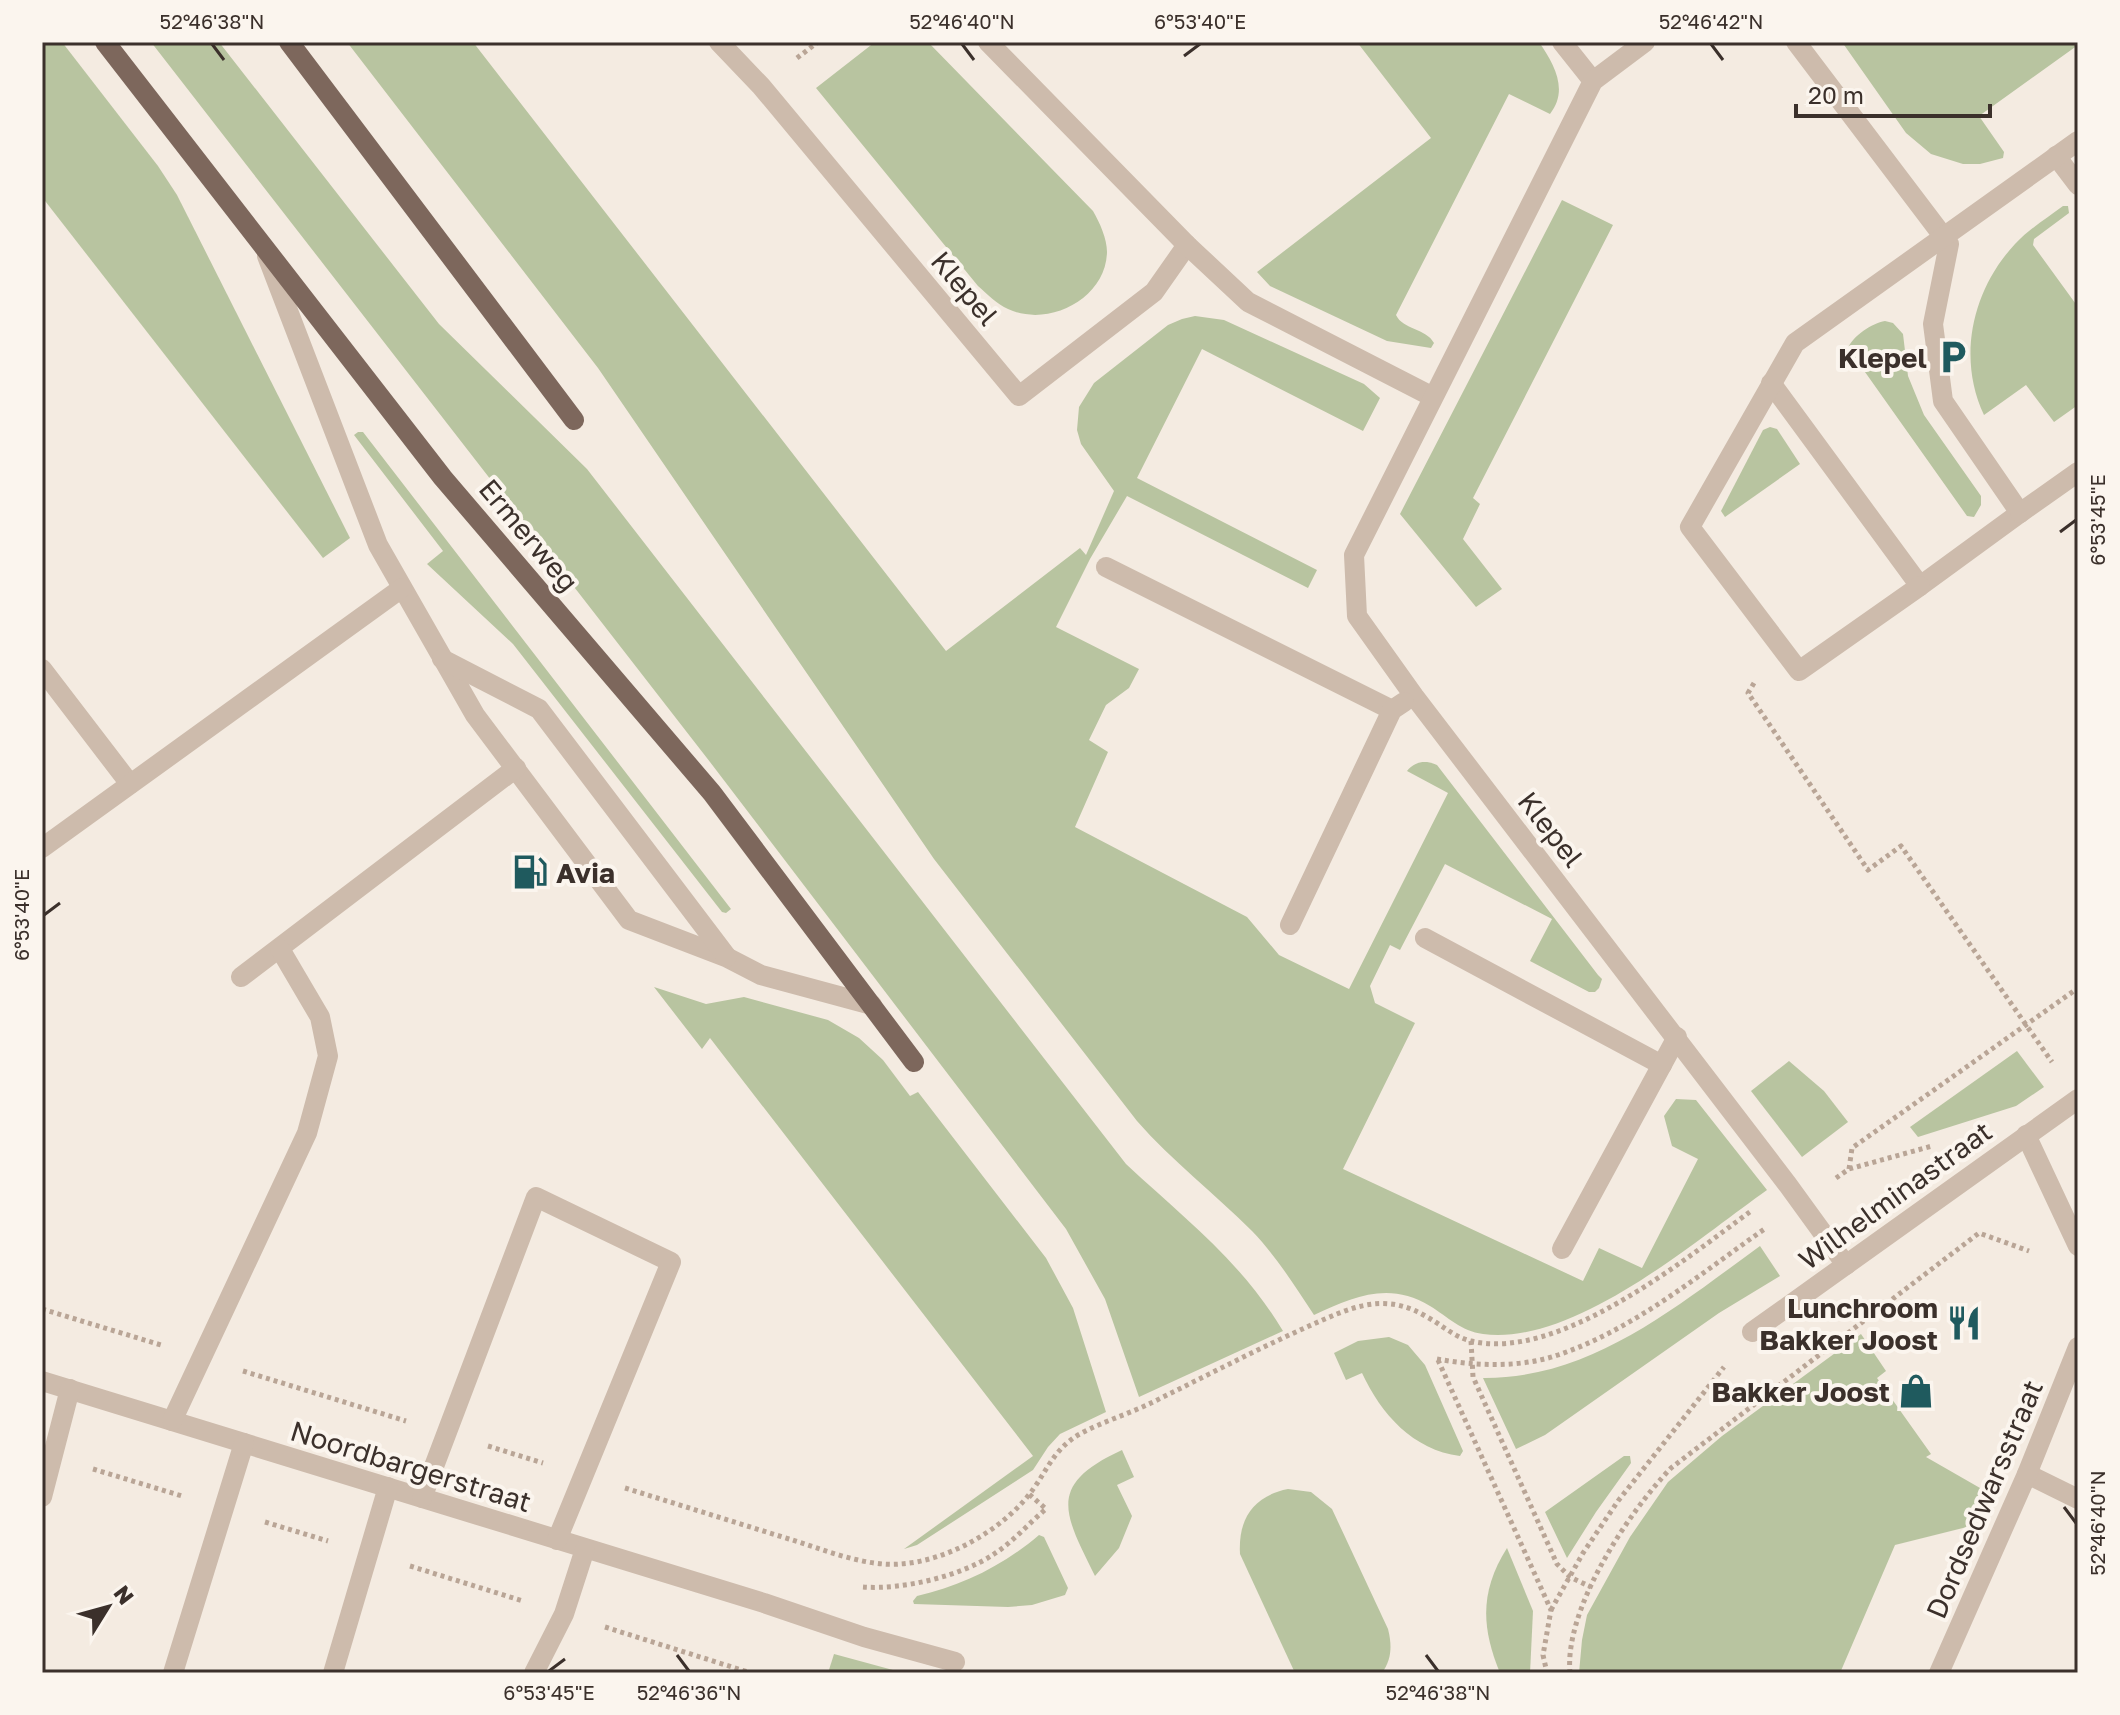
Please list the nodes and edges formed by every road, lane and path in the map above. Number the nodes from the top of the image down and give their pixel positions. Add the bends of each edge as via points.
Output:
1 (105, 42) edge
2 (289, 42) edge
3 (719, 42) edge
4 (988, 42) edge
5 (1562, 42) edge
6 (1645, 42) edge
7 (1796, 42) edge
8 (1593, 81) junction
9 (2078, 141) edge
10 (2056, 156) junction
11 (2078, 185) edge
12 (1943, 236) junction
13 (1187, 245) junction
14 (265, 248) junction
15 (1771, 383) junction
16 (1433, 397) junction
17 (574, 420) dead end
18 (2078, 472) edge
19 (2020, 513) junction
20 (1106, 567) dead end
21 (1920, 586) junction
22 (402, 588) junction
23 (1780, 646) junction
24 (442, 659) junction
25 (42, 669) edge
26 (1414, 696) junction
27 (1392, 710) junction
28 (516, 768) junction
29 (130, 784) junction
30 (42, 848) edge
31 (1290, 925) dead end
32 (1425, 938) dead end
33 (280, 949) junction
34 (728, 958) junction
35 (241, 977) dead end
36 (2078, 988) edge
37 (872, 1005) junction
38 (2026, 1025) junction
39 (1677, 1037) junction
40 (914, 1062) dead end
41 (1662, 1065) junction
42 (2078, 1099) edge
43 (2026, 1135) junction
44 (1788, 1185) junction
45 (1801, 1203) junction
46 (2077, 1243) edge
47 (1562, 1249) dead end
48 (1846, 1265) junction
49 (42, 1309) edge
50 (1752, 1332) joint
51 (1471, 1341) junction
52 (2078, 1347) edge
53 (201, 1358) junction
54 (1474, 1364) junction
55 (42, 1381) edge
56 (70, 1389) junction
57 (172, 1421) junction
58 (447, 1433) junction
59 (244, 1443) junction
60 (2027, 1474) junction
61 (584, 1476) junction
62 (388, 1487) junction
63 (1029, 1494) junction
64 (42, 1497) edge
65 (422, 1498) junction
66 (2078, 1499) edge
67 (557, 1540) junction
68 (585, 1549) junction
69 (1570, 1577) junction
70 (850, 1585) dead end
71 (1591, 1587) junction
72 (1551, 1610) junction
73 (955, 1662) dead end
74 (173, 1673) edge
75 (333, 1673) edge
76 (534, 1673) edge
77 (1547, 1673) edge
78 (1570, 1673) edge
79 (1939, 1673) edge

1 - 14 main road, Ermerweg
2 - 17 main road
3 - 13 street, Klepel via 1019,396 1154,292
4 - 13 street
5 - 8 street
6 - 8 street, Klepel
7 - 12 street
8 - 16 street, Klepel
9 - 10 street
10 - 11 street
10 - 12 street
12 - 15 street via 1795,343
12 - 19 street via 1949,244 1933,324 1943,401
13 - 16 street via 1248,302
14 - 22 street via 378,545
14 - 37 main road, Ermerweg via 443,478 712,793
15 - 21 street
15 - 23 street via 1690,527
16 - 26 street, Klepel via 1354,555 1357,616
18 - 19 street
19 - 21 street
20 - 27 street
21 - 23 street via 1799,671
22 - 24 street
22 - 29 street
23 - 38 path via 1748,693 1868,870 1901,846
24 - 28 street via 475,715
24 - 34 street via 539,709
25 - 29 street
26 - 27 street
26 - 39 street, Klepel
27 - 31 street
28 - 33 street
28 - 34 street via 629,920
29 - 30 street
32 - 41 street
33 - 35 street
33 - 53 street via 320,1017 328,1056 307,1133
34 - 37 street via 761,975
36 - 38 path
37 - 40 main road, Ermerweg
38 - 42 path
38 - 45 path, Wilhelminastraat via 1852,1148 1849,1169
39 - 41 street
39 - 44 street, Klepel
41 - 47 street
42 - 43 street, Wilhelminastraat
43 - 46 street
43 - 48 street, Wilhelminastraat
44 - 45 street, Klepel
44 - 51 path via 1660,1278 1596,1315 1520,1342
45 - 48 street, Klepel
45 - 54 path, Wilhelminastraat via 1617,1329 1556,1356
46 - 71 path via 2048,1258 1979,1233 1671,1468 1625,1527
48 - 50 street, Wilhelminastraat
49 - 53 path
50 - 69 path via 1618,1501
51 - 54 path
51 - 63 path via 1398,1305 1357,1306 1079,1435 1058,1450
52 - 60 street, Dordsedwarsstraat
53 - 57 street
53 - 58 path
54 - 69 path via 1473,1377 1557,1564
54 - 72 path, Wilhelminastraat via 1437,1359
55 - 56 street, Noordbargerstraat
56 - 57 street, Noordbargerstraat
56 - 64 street
57 - 59 street, Noordbargerstraat
58 - 61 path
58 - 61 street via 536,1197 671,1262
58 - 65 street
59 - 62 street, Noordbargerstraat
59 - 74 street
60 - 66 street
60 - 79 street, Dordsedwarsstraat
61 - 63 path via 843,1556 888,1564 921,1561 953,1550 1001,1521
61 - 67 street
62 - 65 street, Noordbargerstraat
62 - 75 street
63 - 70 path via 1046,1509 994,1554 958,1571 881,1588
65 - 67 street, Noordbargerstraat
67 - 68 street, Noordbargerstraat
68 - 73 street, Noordbargerstraat
68 - 76 street via 564,1614
69 - 71 path
69 - 72 path
71 - 78 path via 1570,1643
72 - 77 path via 1543,1655

